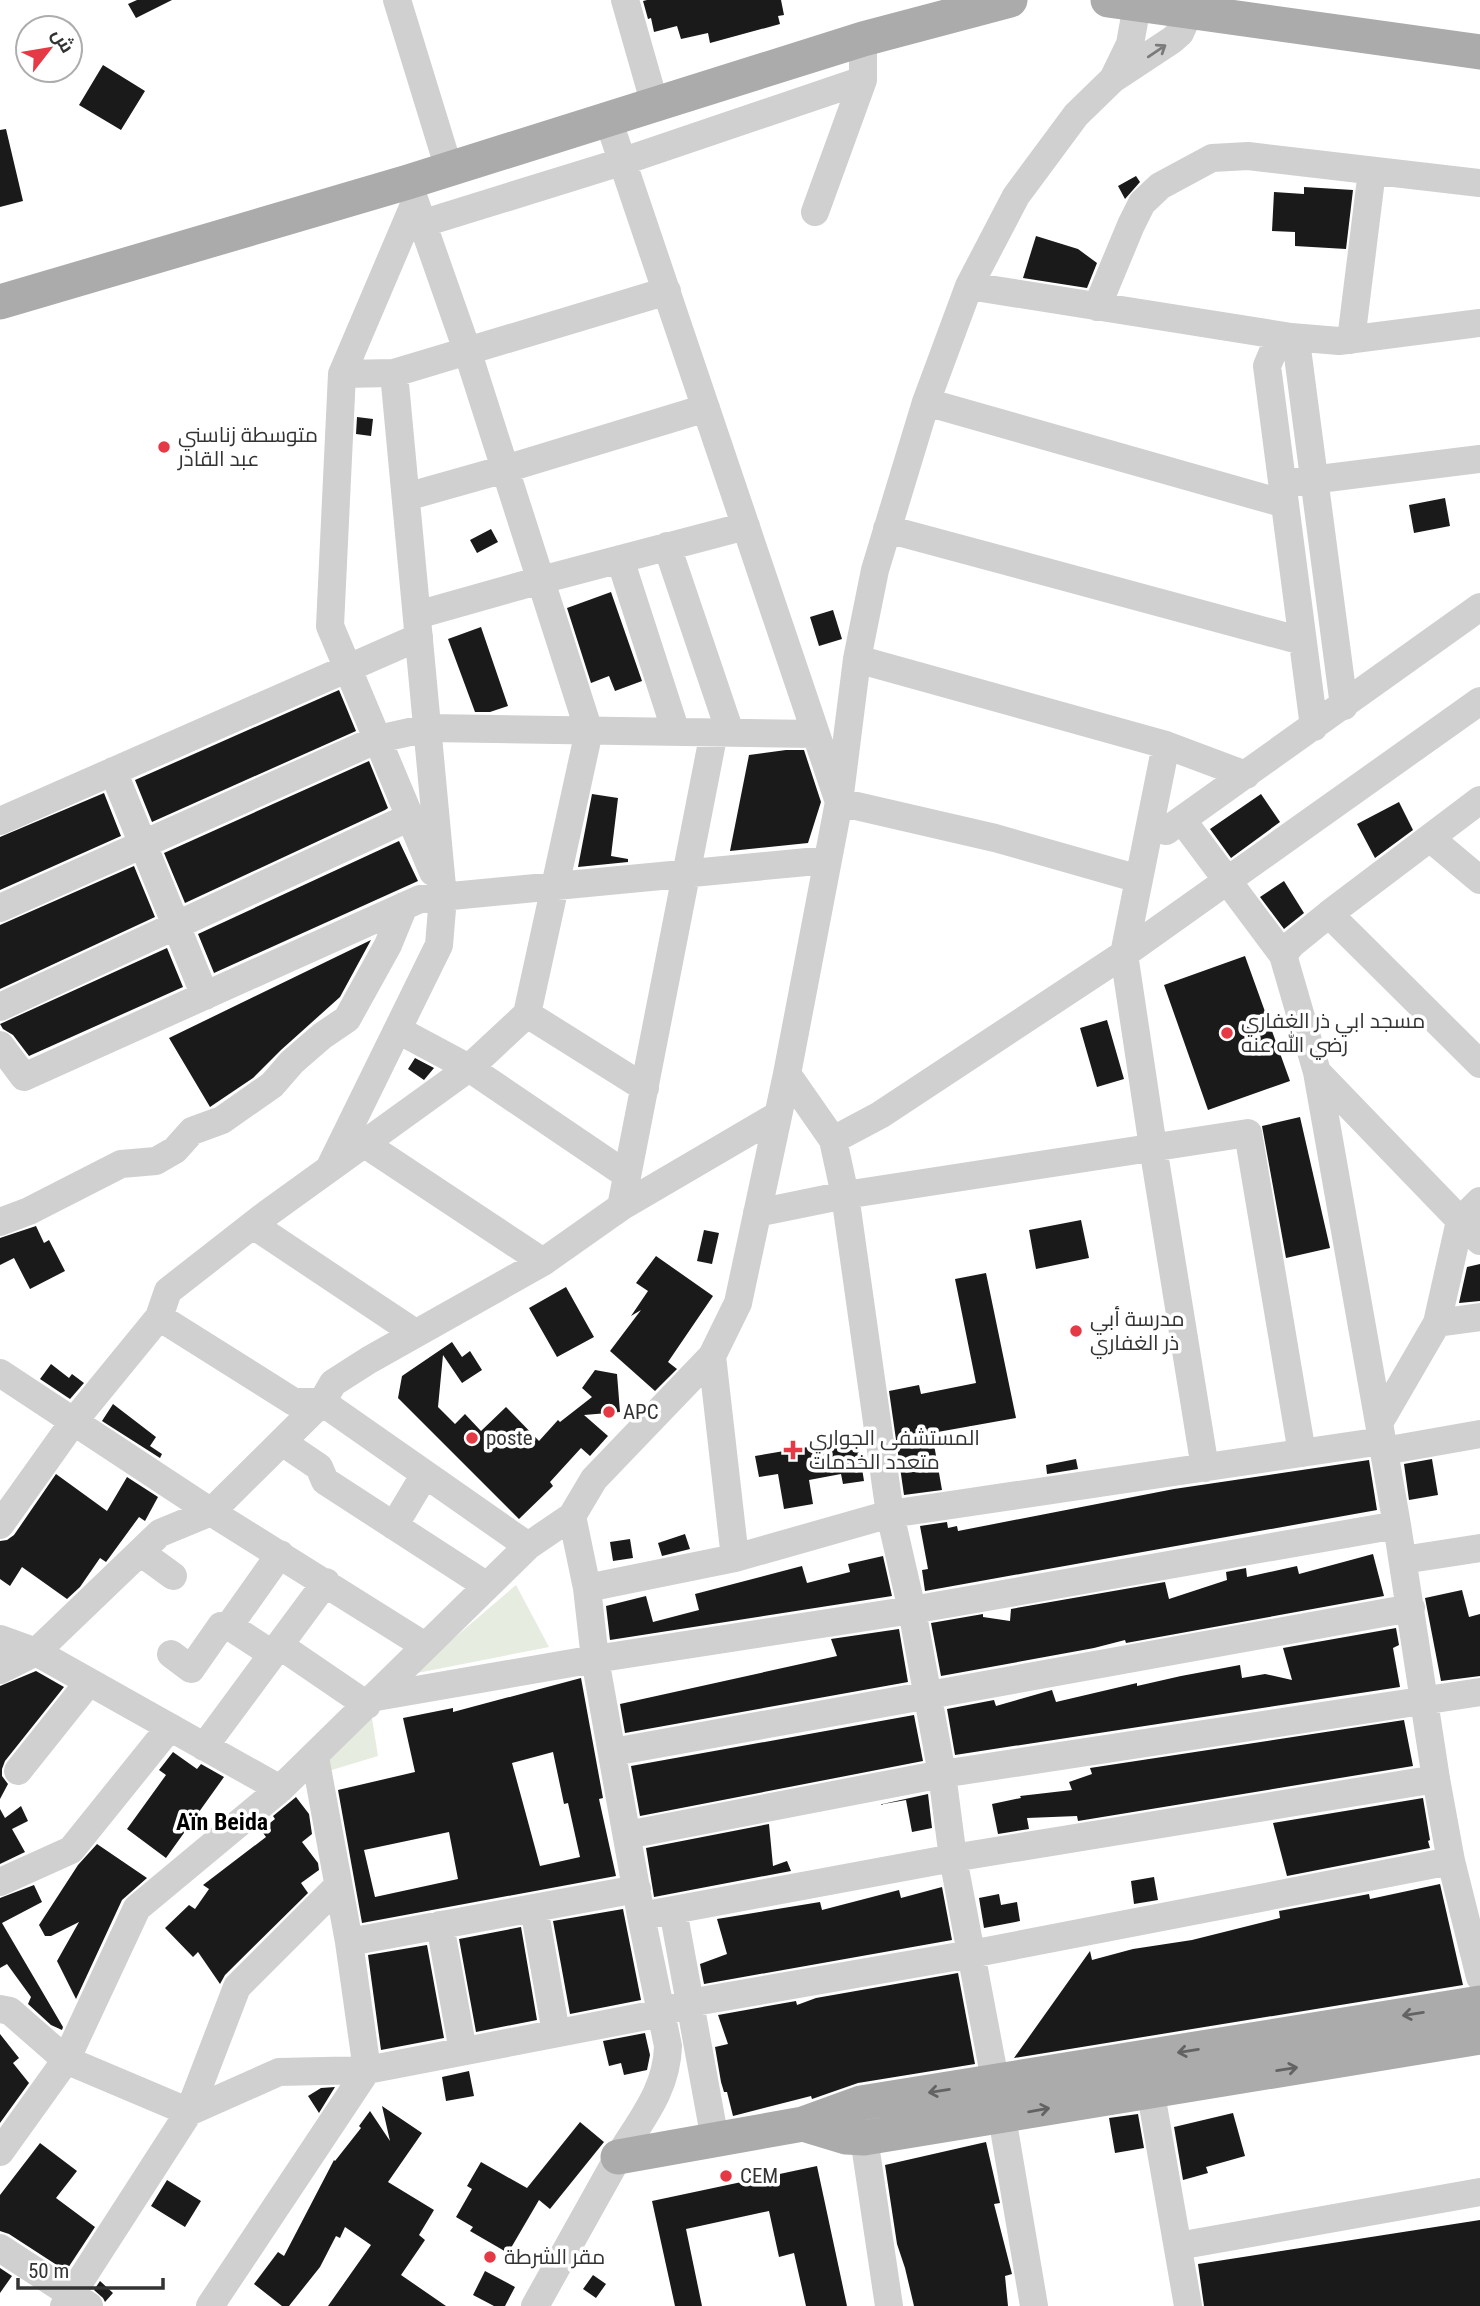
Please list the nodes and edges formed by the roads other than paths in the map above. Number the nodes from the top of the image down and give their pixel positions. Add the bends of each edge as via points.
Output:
1 (397, 0) edge
2 (625, 0) edge
3 (1010, 0) edge
4 (1122, 3) edge
5 (1189, 13) junction
6 (863, 39) junction
7 (1480, 52) edge
8 (1113, 79) junction
9 (863, 80) junction
10 (655, 104) junction
11 (608, 119) junction
12 (621, 162) junction
13 (449, 169) junction
14 (1372, 171) junction
15 (1480, 183) edge
16 (415, 203) junction
17 (815, 212) dead end
18 (970, 286) junction
19 (667, 291) junction
20 (9, 302) edge
21 (1097, 307) junction
22 (1480, 323) edge
23 (1291, 337) junction
24 (1351, 340) junction
25 (467, 350) junction
26 (394, 373) junction
27 (342, 374) junction
28 (926, 402) junction
29 (706, 408) junction
30 (1480, 458) edge
31 (505, 469) junction
32 (1314, 480) junction
33 (1283, 494) junction
34 (406, 497) junction
35 (746, 526) junction
36 (887, 529) junction
37 (667, 546) junction
38 (620, 559) junction
39 (541, 580) junction
40 (1478, 614) edge
41 (418, 626) junction
42 (1303, 641) junction
43 (857, 659) junction
44 (348, 668) junction
45 (1480, 701) edge
46 (1344, 706) junction
47 (428, 727) junction
48 (1314, 727) junction
49 (589, 731) junction
50 (676, 732) junction
51 (722, 732) junction
52 (816, 734) junction
53 (378, 738) junction
54 (1166, 745) junction
55 (113, 771) junction
56 (1246, 775) junction
57 (1480, 800) edge
58 (839, 802) junction
59 (410, 817) junction
60 (1182, 820) junction
61 (0, 821) edge
62 (1430, 838) junction
63 (1146, 844) junction
64 (143, 845) junction
65 (828, 860) junction
66 (687, 874) junction
67 (1139, 879) junction
68 (1480, 880) edge
69 (1226, 881) junction
70 (555, 887) junction
71 (443, 897) junction
72 (404, 906) junction
73 (0, 908) edge
74 (1329, 914) junction
75 (176, 924) junction
76 (1124, 954) junction
77 (1283, 955) junction
78 (205, 996) junction
79 (0, 1007) edge
80 (527, 1014) junction
81 (398, 1030) junction
82 (0, 1045) edge
83 (1480, 1064) edge
84 (469, 1068) junction
85 (1317, 1072) junction
86 (787, 1074) junction
87 (645, 1088) junction
88 (778, 1115) junction
89 (833, 1140) junction
90 (365, 1144) junction
91 (1153, 1147) junction
92 (330, 1169) junction
93 (627, 1175) junction
94 (845, 1195) junction
95 (1480, 1201) edge
96 (621, 1207) junction
97 (757, 1213) junction
98 (1460, 1221) junction
99 (0, 1222) edge
100 (253, 1225) junction
101 (1480, 1241) edge
102 (543, 1262) junction
103 (159, 1317) junction
104 (1480, 1317) edge
105 (1437, 1323) junction
106 (415, 1333) junction
107 (712, 1356) junction
108 (0, 1373) edge
109 (322, 1402) junction
110 (74, 1421) junction
111 (1480, 1434) edge
112 (1381, 1439) junction
113 (282, 1442) junction
114 (1303, 1453) junction
115 (1205, 1468) junction
116 (425, 1474) junction
117 (211, 1512) junction
118 (890, 1514) junction
119 (572, 1516) junction
120 (0, 1525) edge
121 (1397, 1525) junction
122 (394, 1526) junction
123 (528, 1546) junction
124 (1480, 1548) edge
125 (140, 1552) junction
126 (280, 1554) junction
127 (735, 1558) junction
128 (1403, 1560) junction
129 (173, 1576) dead end
130 (326, 1582) junction
131 (486, 1586) junction
132 (587, 1588) junction
133 (1411, 1608) junction
134 (912, 1610) junction
135 (229, 1626) junction
136 (0, 1639) edge
137 (425, 1646) junction
138 (276, 1650) junction
139 (36, 1653) junction
140 (171, 1654) dead end
141 (595, 1659) junction
142 (0, 1670) edge
143 (89, 1682) junction
144 (1480, 1692) edge
145 (927, 1694) junction
146 (371, 1701) junction
147 (1424, 1701) junction
148 (170, 1727) junction
149 (204, 1746) junction
150 (613, 1752) junction
151 (315, 1757) junction
152 (18, 1771) dead end
153 (942, 1774) junction
154 (1436, 1779) junction
155 (280, 1789) junction
156 (627, 1835) junction
157 (953, 1858) junction
158 (1451, 1861) junction
159 (0, 1882) edge
160 (337, 1887) junction
161 (636, 1889) junction
162 (534, 1908) junction
163 (673, 1910) junction
164 (641, 1916) junction
165 (440, 1925) junction
166 (349, 1942) junction
167 (971, 1954) junction
168 (1480, 1977) edge
169 (689, 2003) junction
170 (1480, 2003) edge
171 (0, 2009) edge
172 (662, 2013) junction
173 (556, 2033) junction
174 (1480, 2037) edge
175 (463, 2051) junction
176 (66, 2060) junction
177 (367, 2070) junction
178 (1148, 2075) junction
179 (996, 2082) junction
180 (189, 2112) junction
181 (1002, 2117) junction
182 (803, 2124) junction
183 (864, 2138) junction
184 (715, 2140) junction
185 (0, 2152) edge
186 (618, 2157) junction
187 (1480, 2192) edge
188 (1178, 2246) junction
189 (0, 2248) edge
190 (75, 2302) edge
191 (210, 2306) edge
192 (535, 2306) edge
193 (889, 2306) edge
194 (1034, 2306) edge
195 (1188, 2306) edge

1 - 13 street
2 - 10 street
3 - 6 main road
4 - 5 main road
4 - 8 street via 1130,44
5 - 7 main road
8 -> 5 street via 1172,40
6 - 9 street
6 - 10 main road
8 - 18 street via 1076,115 1016,196
9 - 12 street
9 - 17 street
10 - 11 main road
11 - 12 street
11 - 13 main road
12 - 16 street
12 - 19 street
13 - 16 main road
14 - 15 street
14 - 21 street via 1248,156 1212,158 1183,172 1142,203
14 - 24 street
16 - 20 main road
16 - 25 street
16 - 27 street
18 - 21 street
18 - 28 street
19 - 25 street
19 - 29 street
21 - 23 street
22 - 24 street
23 - 24 street
23 - 32 street via 1298,356
23 - 33 street via 1275,347 1267,366
25 - 26 street
25 - 31 street
26 - 27 street
26 - 34 street
27 - 44 street via 330,626
28 - 33 street
28 - 36 street
29 - 31 street
29 - 35 street
30 - 32 street
31 - 34 street
31 - 39 street
32 - 33 street
32 - 46 street
33 - 42 street
34 - 41 street
35 - 37 street
35 - 52 street
36 - 42 street
36 - 43 street
37 - 38 street
37 - 51 street
38 - 39 street
38 - 50 street
39 - 41 street
39 - 49 street
40 - 46 street
41 - 44 street
41 - 47 street
42 - 48 street
43 - 54 street
43 - 58 street
44 - 53 street
44 - 55 street
45 - 69 street
46 - 48 street
47 - 49 street
47 - 53 street
47 - 71 street
48 - 56 street
49 - 50 street
49 - 70 street
50 - 51 street
51 - 52 street
51 - 66 street
52 - 58 street
53 - 59 street
53 - 64 street
54 - 56 street
54 - 63 street
55 - 61 street
55 - 64 street
56 - 60 street
57 - 62 street
58 - 65 street
58 - 67 street via 995,838
59 - 71 street
59 - 75 street
60 - 63 street
60 - 69 street
62 - 68 street
62 - 74 street
63 - 67 street
64 - 73 street
64 - 75 street
65 - 66 street
65 - 86 street
66 - 70 street
66 - 87 street
67 - 76 street
69 - 76 street
69 - 77 street
70 - 71 street
70 - 80 street
71 - 72 street
71 - 81 street via 439,945
72 - 78 street
72 - 99 street via 347,1019 292,1062 272,1085 222,1120 192,1130 175,1150 156,1161 121,1164
74 - 77 street
74 - 83 street
75 - 78 street
75 - 79 street
76 - 89 street via 880,1115
76 - 91 street
77 - 85 street
78 - 82 street via 24,1077
80 - 84 street
80 - 87 street
81 - 84 street
81 - 92 street
84 - 90 street
84 - 93 street
85 - 98 street
85 - 112 street
86 - 88 street
86 - 89 street
87 - 93 street
88 - 96 street
88 - 97 street
89 - 94 street
90 - 92 street
90 - 102 street
91 - 94 street
91 - 114 street via 1248,1133
91 - 115 street
92 - 100 street
93 - 96 street
94 - 97 street
94 - 118 street
95 - 98 street
96 - 102 street
97 - 107 street via 738,1303
98 - 101 street
98 - 105 street
100 - 103 street via 168,1292
100 - 106 street
102 - 106 street
103 - 109 street via 294,1402
103 - 110 street
104 - 105 street
105 - 112 street
106 - 109 street via 333,1384
107 - 119 street via 594,1479
107 - 127 street
108 - 110 street
109 - 113 street
109 - 116 street
110 - 117 street
110 - 120 street
111 - 112 street
112 - 114 street
112 - 121 street
113 - 117 street
113 - 122 street via 319,1467 325,1481
114 - 115 street
115 - 118 street
116 - 122 street
116 - 123 street
117 - 125 street via 160,1533
117 - 126 street
118 - 127 street
118 - 134 street
119 - 123 street
119 - 132 street
121 - 128 street
121 - 134 street
122 - 131 street
123 - 131 street
124 - 128 street
125 - 129 street
125 - 139 street
126 - 130 street
126 - 135 street
127 - 132 street
128 - 133 street
130 - 137 street
130 - 138 street
131 - 137 street
132 - 141 street
133 - 145 street
133 - 147 street
134 - 141 street
134 - 145 street
135 - 138 street
135 - 140 street via 221,1626 191,1668
136 - 139 street
137 - 146 street
138 - 146 street
138 - 149 street
139 - 142 street
139 - 143 street
141 - 146 street
141 - 150 street
143 - 148 street
143 - 152 street
144 - 147 street
145 - 150 street
145 - 153 street
146 - 151 street
147 - 153 street
147 - 154 street
148 - 149 street
148 - 159 street via 71,1850
149 - 155 street
150 - 156 street
151 - 155 street
151 - 160 street
153 - 156 street
153 - 157 street
154 - 157 street
154 - 158 street
155 - 176 street via 137,1909
156 - 161 street
157 - 163 street
157 - 167 street
158 - 167 street
158 - 168 street
160 - 166 street
160 - 180 street via 237,1987
161 - 162 street
161 - 164 street
162 - 165 street
162 - 173 street
163 - 164 street
163 - 169 street
164 - 172 street
165 - 166 street
165 - 175 street
166 - 177 street
167 - 169 street
167 - 179 street
169 - 172 street
169 - 184 street
170 -> 178 main road
171 - 176 street via 10,2011
172 - 173 street
172 - 186 street via 667,2046 663,2081
173 - 175 street
178 -> 174 main road
175 - 177 street
176 - 180 street
176 - 185 street
177 - 180 street via 279,2072
177 - 191 street
178 - 179 main road
181 -> 178 main road
178 - 188 street
179 - 181 street
179 -> 182 main road via 861,2103
180 - 190 street
181 - 183 main road
181 - 194 street
182 - 183 main road
182 - 184 main road
183 - 193 street
184 - 186 main road
186 - 192 street
187 - 188 street
188 - 195 street
189 - 190 street

